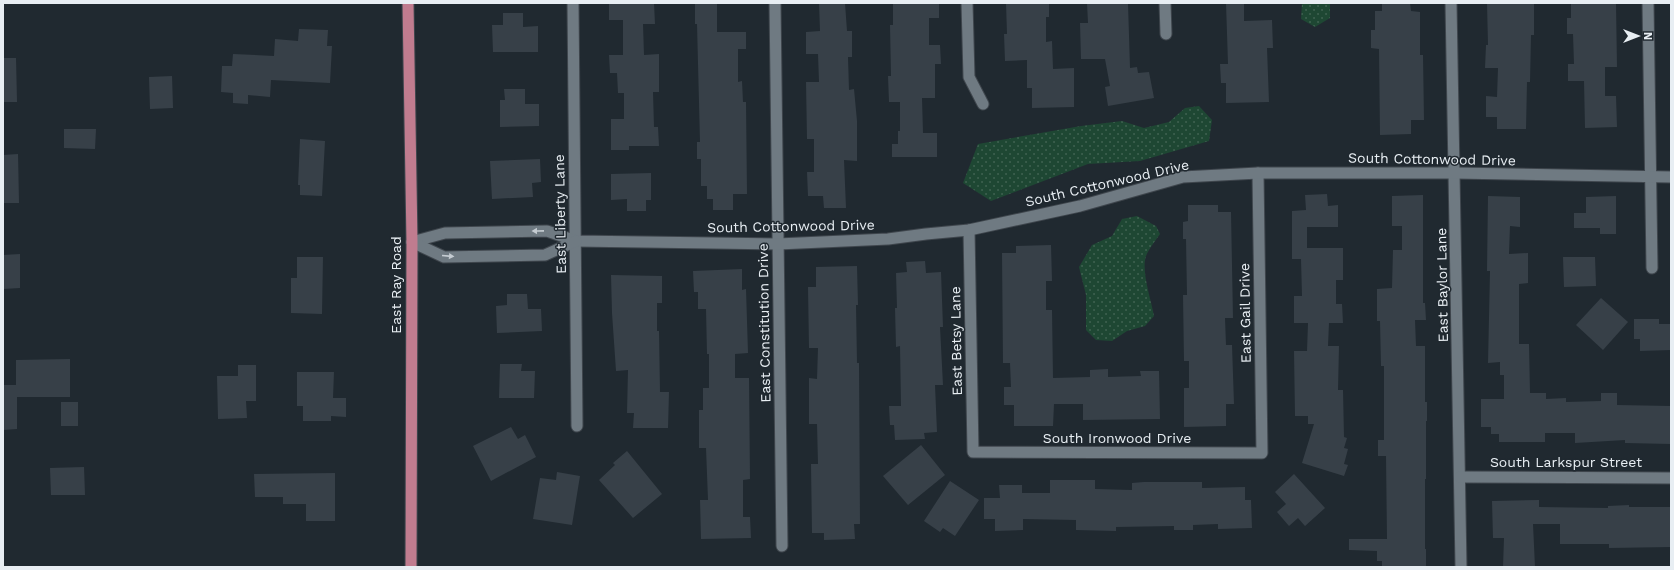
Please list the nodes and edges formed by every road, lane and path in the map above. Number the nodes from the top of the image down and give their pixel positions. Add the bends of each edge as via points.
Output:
1 (408, 3) edge
2 (573, 3) edge
3 (775, 3) edge
4 (967, 3) edge
5 (1165, 3) edge
6 (1451, 3) edge
7 (1648, 3) edge
8 (1166, 34) dead end
9 (983, 104) dead end
10 (1258, 173) junction
11 (1455, 173) junction
12 (1650, 177) junction
13 (1671, 177) edge
14 (969, 230) junction
15 (576, 241) junction
16 (412, 242) junction
17 (778, 244) junction
18 (1652, 268) dead end
19 (577, 426) dead end
20 (973, 452) joint
21 (1262, 452) joint
22 (1460, 477) junction
23 (1671, 478) edge
24 (782, 546) dead end
25 (411, 567) edge
26 (1461, 567) edge

1 - 16 main road, East Ray Road
2 - 15 street, East Liberty Lane
3 - 17 street, East Constitution Drive
4 - 9 street via 969,77
5 - 8 street
6 - 11 street, East Baylor Lane
7 - 12 street
10 - 11 street, South Cottonwood Drive
10 - 14 street, South Cottonwood Drive via 1183,177 1080,206
10 - 21 street, East Gail Drive
11 - 12 street, South Cottonwood Drive
11 - 22 street, East Baylor Lane
12 - 13 street, South Cottonwood Drive
12 - 18 street
14 - 17 street, South Cottonwood Drive via 888,239
14 - 20 street, East Betsy Lane
15 -> 16 street, South Cottonwood Drive via 547,231 444,233
16 -> 15 street, South Cottonwood Drive via 444,256 545,255
15 - 17 street, South Cottonwood Drive
15 - 19 street, East Liberty Lane
16 - 25 main road, East Ray Road
17 - 24 street, East Constitution Drive
20 - 21 street, South Ironwood Drive
22 - 23 street, South Larkspur Street
22 - 26 street, East Baylor Lane

